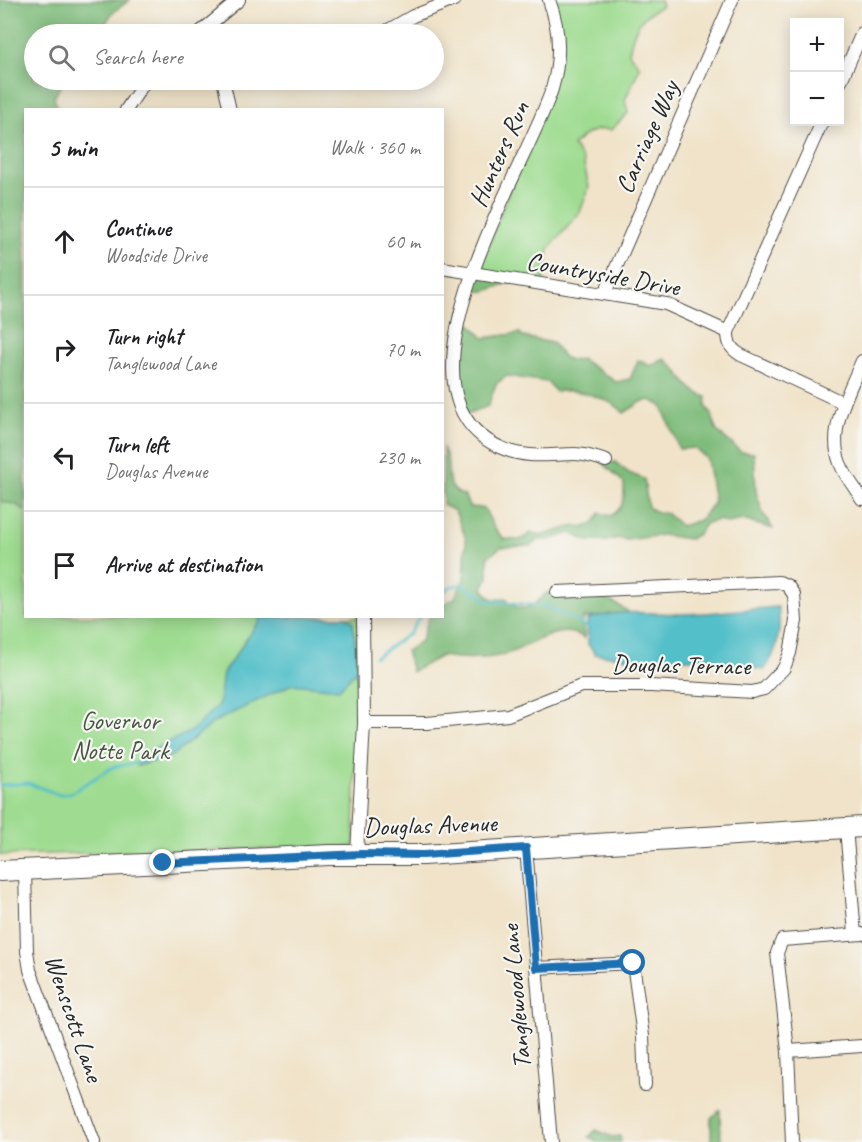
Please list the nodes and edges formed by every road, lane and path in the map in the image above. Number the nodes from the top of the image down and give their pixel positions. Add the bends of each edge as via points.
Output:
1 (239, 0) edge
2 (454, 0) edge
3 (549, 0) edge
4 (732, 0) edge
5 (211, 24) edge
6 (399, 24) edge
7 (862, 33) edge
8 (844, 74) edge
9 (139, 90) edge
10 (225, 90) edge
11 (127, 108) edge
12 (230, 108) edge
13 (820, 126) edge
14 (444, 268) edge
15 (471, 274) junction
16 (605, 293) junction
17 (728, 333) junction
18 (862, 361) edge
19 (844, 403) junction
20 (606, 461) dead end
21 (862, 499) edge
22 (556, 592) dead end
23 (363, 618) edge
24 (363, 723) junction
25 (854, 827) edge
26 (526, 848) junction
27 (357, 854) junction
28 (25, 871) junction
29 (0, 872) edge
30 (859, 934) edge
31 (536, 968) junction
32 (862, 1046) edge
33 (788, 1051) junction
34 (645, 1085) dead end
35 (94, 1142) edge
36 (551, 1142) edge
37 (792, 1142) edge

1 - 5 street
2 - 6 street
3 - 15 street, Hunters Run via 559,44 552,89
4 - 16 street, Carriage Way
7 - 8 street
9 - 11 street
10 - 12 street
13 - 17 street
14 - 15 street, Countryside Drive
15 - 16 street, Countryside Drive
15 - 20 street, Hunters Run via 452,358 452,377 456,398 473,426 502,449 522,455 578,453
16 - 17 street, Countryside Drive via 666,304
17 - 19 street, Countryside Drive via 733,350
18 - 19 street
19 - 21 street via 837,449 840,463
22 - 24 street, Douglas Terrace via 779,582 794,595 796,621 784,668 772,683 752,692 581,686 501,716 427,723
23 - 24 street
24 - 27 street
25 - 26 main road, Douglas Avenue
25 - 30 street
26 - 27 main road, Douglas Avenue via 423,855
26 - 31 street, Tanglewood Lane
27 - 28 main road, Douglas Avenue
28 - 29 main road, Douglas Avenue
28 - 35 street, Wenscott Lane via 30,970
30 - 33 street via 782,940 777,953
31 - 34 street via 633,963
31 - 36 street, Tanglewood Lane
32 - 33 street
33 - 37 street

